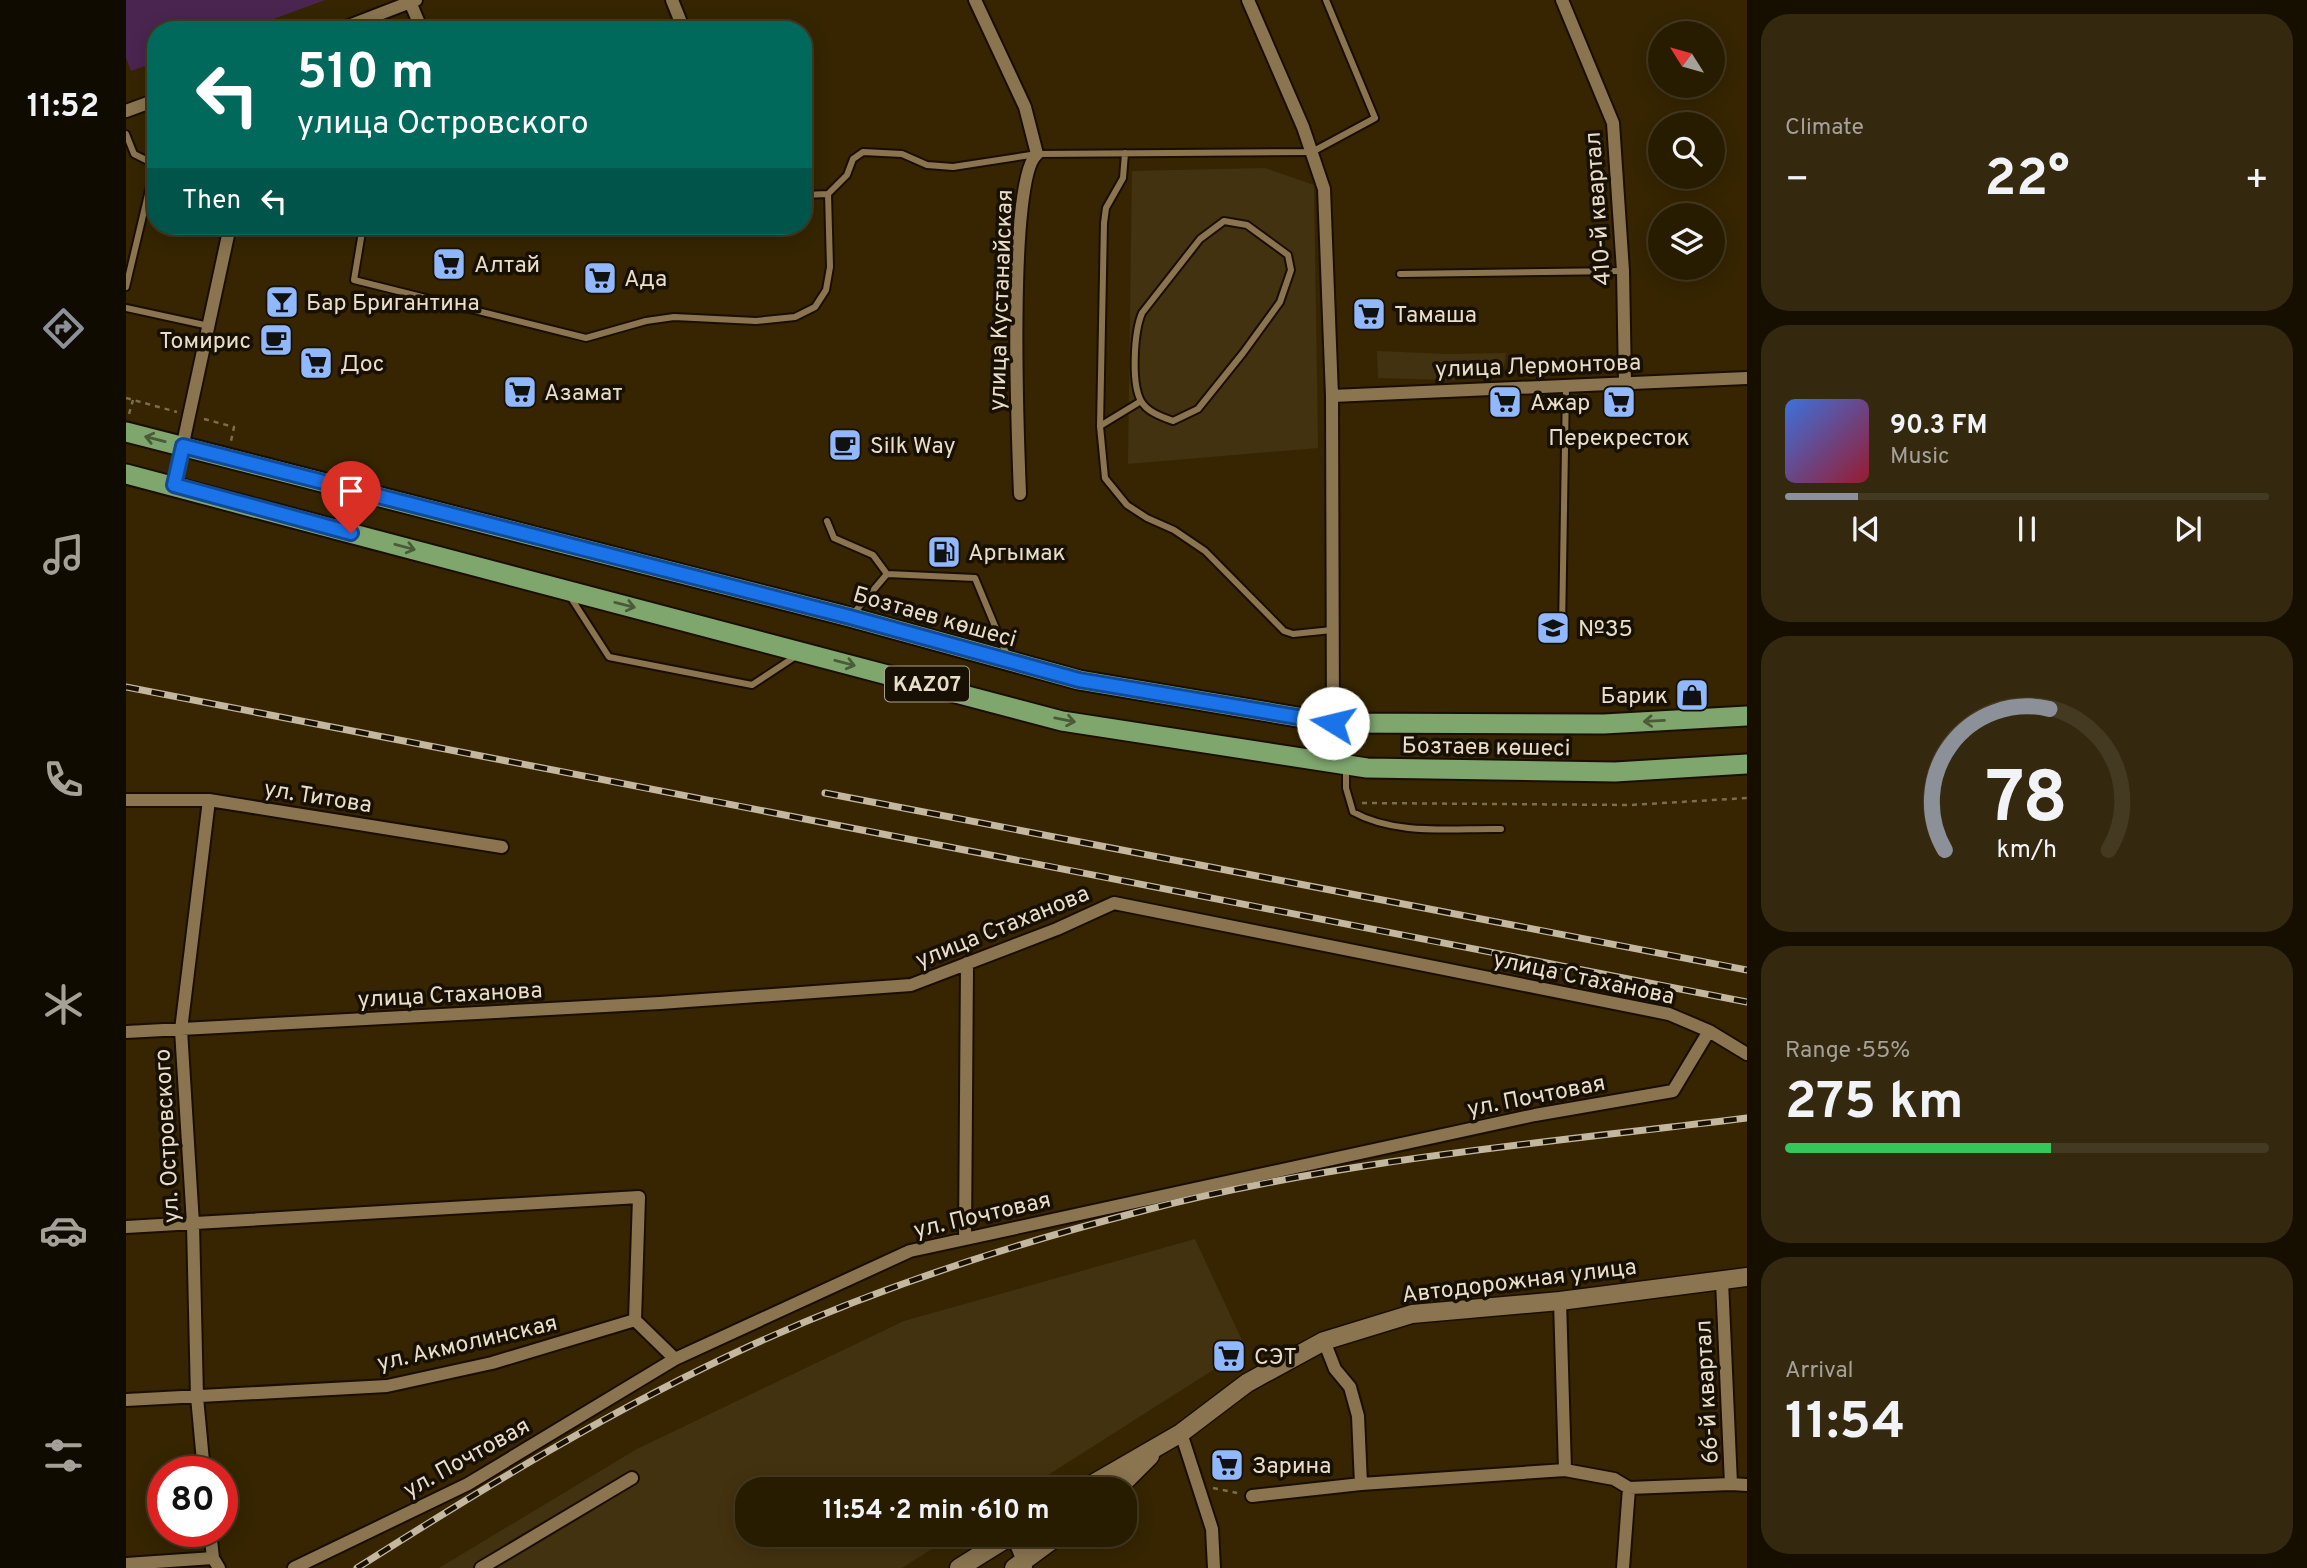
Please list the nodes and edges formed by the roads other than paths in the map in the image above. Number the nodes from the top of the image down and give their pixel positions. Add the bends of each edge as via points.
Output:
1 (672, 0) edge
2 (975, 0) edge
3 (1248, 0) edge
4 (1326, 0) edge
5 (1562, 0) edge
6 (413, 1) edge
7 (361, 21) edge
8 (419, 21) edge
9 (680, 21) edge
10 (147, 103) edge
11 (126, 111) edge
12 (126, 134) edge
13 (1312, 152) junction
14 (1125, 153) junction
15 (134, 154) junction
16 (1037, 154) junction
17 (126, 157) edge
18 (147, 161) edge
19 (828, 194) junction
20 (812, 195) edge
21 (147, 199) edge
22 (228, 235) edge
23 (362, 235) edge
24 (1623, 271) junction
25 (1400, 274) dead end
26 (126, 287) edge
27 (126, 308) edge
28 (209, 326) junction
29 (1747, 378) edge
30 (1625, 383) junction
31 (1566, 384) junction
32 (1332, 396) junction
33 (1141, 401) junction
34 (127, 425) edge
35 (1100, 426) junction
36 (183, 446) junction
37 (126, 474) edge
38 (174, 485) junction
39 (1020, 495) dead end
40 (827, 521) dead end
41 (887, 574) junction
42 (566, 590) junction
43 (850, 617) junction
44 (1332, 630) junction
45 (1562, 630) dead end
46 (802, 651) junction
47 (1010, 663) junction
48 (1747, 716) edge
49 (1333, 723) junction
50 (1337, 764) junction
51 (1747, 764) edge
52 (126, 800) edge
53 (209, 800) junction
54 (1501, 829) dead end
55 (502, 847) dead end
56 (967, 963) junction
57 (181, 1030) junction
58 (1709, 1031) junction
59 (126, 1032) edge
60 (1747, 1054) edge
61 (193, 1224) junction
62 (126, 1227) edge
63 (965, 1239) junction
64 (1747, 1277) edge
65 (1722, 1281) junction
66 (1560, 1301) junction
67 (635, 1320) junction
68 (1324, 1340) junction
69 (675, 1359) junction
70 (197, 1397) junction
71 (126, 1400) edge
72 (1181, 1433) junction
73 (1163, 1444) junction
74 (203, 1456) edge
75 (1565, 1470) junction
76 (1105, 1477) edge
77 (1129, 1477) edge
78 (632, 1478) dead end
79 (1361, 1483) junction
80 (1731, 1484) junction
81 (1747, 1485) edge
82 (1629, 1488) junction
83 (1252, 1496) road end
84 (993, 1547) edge
85 (1016, 1547) edge
86 (1045, 1547) edge
87 (216, 1563) edge
88 (126, 1564) edge
89 (1022, 1566) edge
90 (294, 1568) edge
91 (481, 1568) edge
92 (959, 1568) edge
93 (1214, 1568) edge
94 (1623, 1568) edge

1 - 9 street
2 - 16 street via 1026,107
3 - 13 street
4 - 13 lane via 1376,118
5 - 24 street, 410-й квартал via 1613,123
6 - 7 street
6 - 8 street
10 - 11 street
12 - 15 lane
13 - 14 lane
13 - 32 street via 1324,189
14 - 16 lane
14 - 35 lane via 1123,178 1105,213
15 - 17 lane
15 - 18 lane
16 - 19 lane via 953,167 927,165 902,154 863,152
16 - 39 street, улица Кустанайская via 1026,171 1014,352
19 - 20 lane
19 - 23 lane via 830,267 827,290 816,307 795,317 756,321 674,317 586,338 354,280
21 - 26 lane
22 - 28 street
24 - 25 lane
24 - 30 street, 410-й квартал
27 - 28 lane
28 - 36 street
29 - 30 street, улица Лермонтова
30 - 31 street, улица Лермонтова
31 - 32 street, улица Лермонтова
31 - 45 lane
32 - 44 street
33 - 33 lane via 1135,356 1137,324 1200,239 1224,221 1247,225 1288,255 1292,270 1280,302 1198,409 1173,421 1157,416
33 - 35 lane
36 -> 34 highway, Бозтаев көшесі / KAZ07
35 - 44 lane via 1105,478 1127,505 1205,551 1284,631
36 - 38 street
36 - 43 highway, Бозтаев көшесі / KAZ07
37 - 38 highway, Бозтаев көшесі / KAZ07
38 -> 42 highway, Бозтаев көшесі / KAZ07
40 - 41 lane via 834,538 873,555
41 - 43 lane
41 - 47 lane via 975,578
42 -> 46 highway, Бозтаев көшесі / KAZ07
42 - 46 lane via 609,657 752,685
43 - 47 highway, Бозтаев көшесі / KAZ07
44 - 49 street
46 -> 50 highway, Бозтаев көшесі / KAZ07 via 1062,720
47 - 49 highway, Бозтаев көшесі / KAZ07 via 1079,680
48 -> 49 highway, Бозтаев көшесі / KAZ07 via 1604,724
49 - 50 street
50 - 51 highway, Бозтаев көшесі / KAZ07 via 1615,772
50 - 54 lane via 1353,812 1370,821 1392,826
52 - 53 street, ул. Титова
53 - 55 street, ул. Титова
53 - 57 street, ул. Островского
56 - 57 street, улица Стаханова via 911,985
56 - 58 street, улица Стаханова via 1114,903 1669,1014
56 - 63 street
57 - 59 street, улица Стаханова
57 - 61 street, ул. Островского
58 - 60 street, улица Стаханова
58 - 63 street, ул. Почтовая via 1673,1091 1535,1115
61 - 62 street
61 - 67 street via 639,1197
61 - 70 street, ул. Островского
63 - 69 street, ул. Почтовая via 909,1251
64 - 65 main road, Автодорожная улица
65 - 66 main road, Автодорожная улица
65 - 80 street, 66-й квартал
66 - 68 main road, Автодорожная улица via 1412,1314
66 - 75 street
67 - 69 street
67 - 70 street, ул. Акмолинская via 492,1363 387,1386
68 - 72 main road, Автодорожная улица via 1247,1383
68 - 79 street via 1335,1369 1350,1387 1358,1416
69 - 90 street, ул. Почтовая via 468,1484
70 - 71 street, ул. Акмолинская
70 - 74 street, ул. Островского
72 - 73 main road, Автодорожная улица
72 - 93 street via 1212,1529
73 - 76 main road, Автодорожная улица
73 - 77 main road, Автодорожная улица
75 - 79 street
75 - 82 street via 1614,1479
78 - 91 street
79 - 83 street
80 - 81 street, 66-й квартал
80 - 82 street
82 - 94 street
84 - 92 main road
85 - 89 street
86 - 89 main road
87 - 88 street

